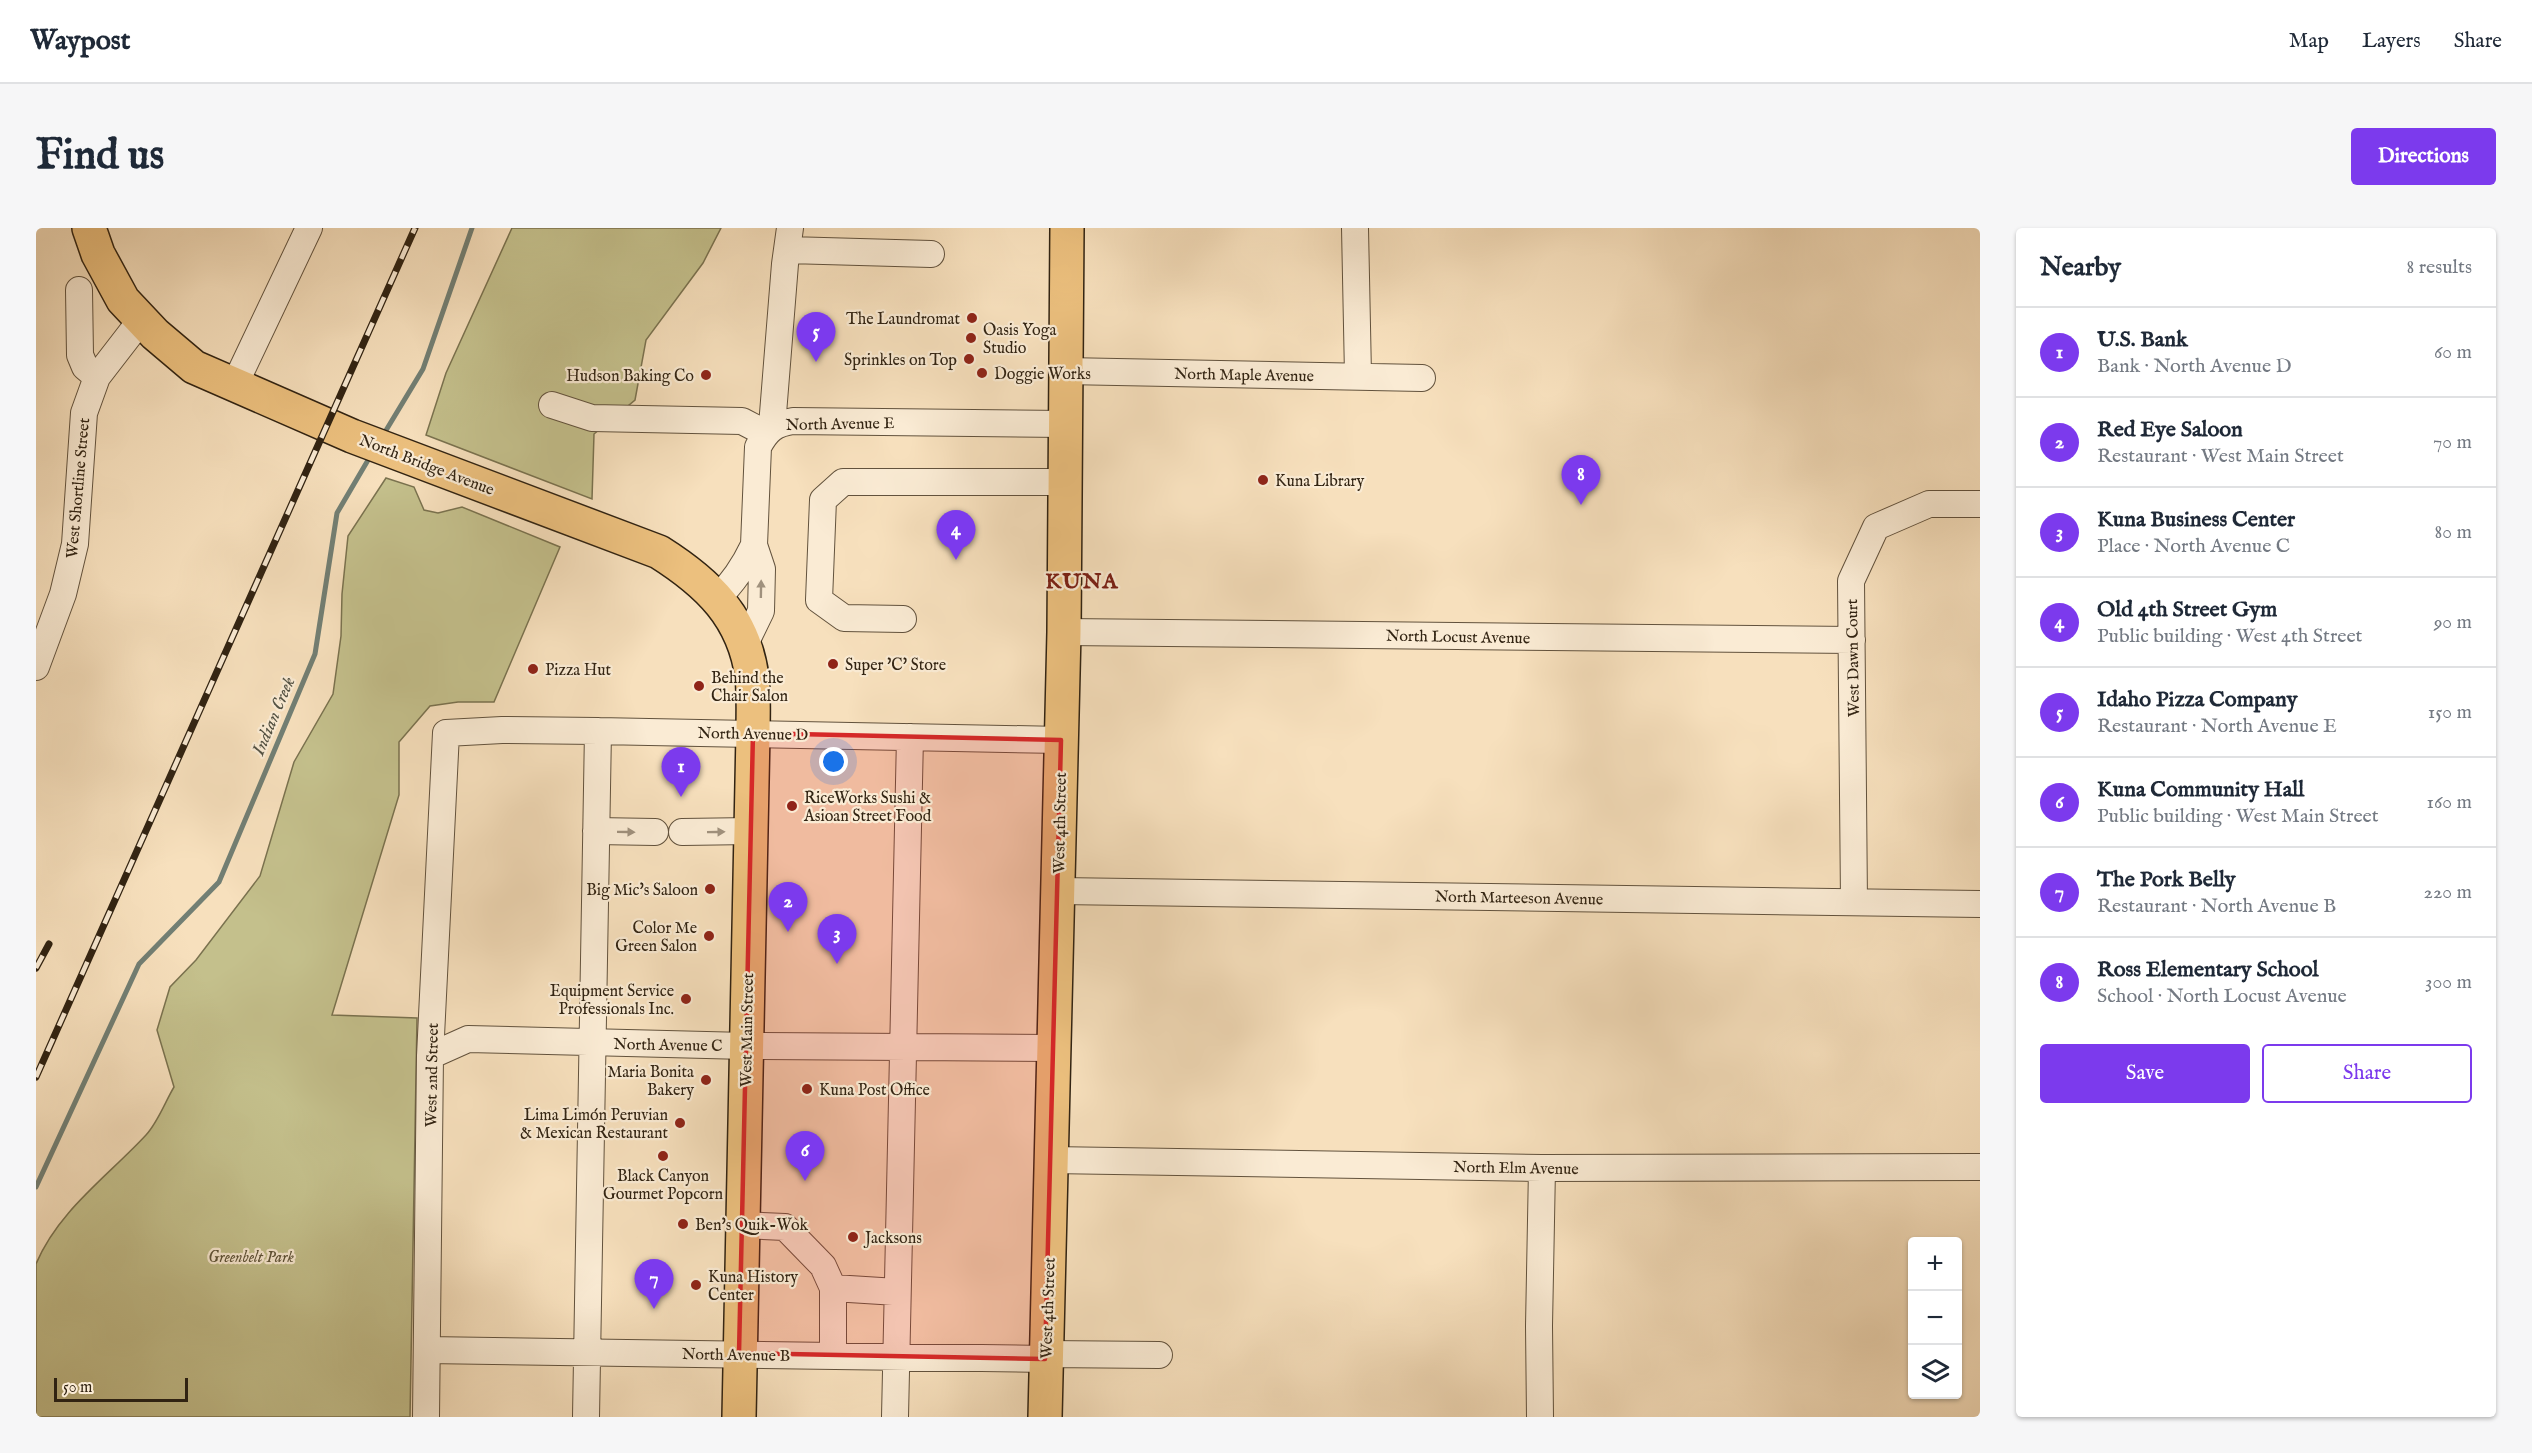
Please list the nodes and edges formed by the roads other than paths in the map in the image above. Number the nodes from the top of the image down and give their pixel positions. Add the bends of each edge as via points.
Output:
1 (89, 228) edge
2 (309, 228) edge
3 (1067, 228) edge
4 (1355, 228) edge
5 (789, 239) edge
6 (931, 254) dead end
7 (79, 291) dead end
8 (141, 320) junction
9 (1065, 371) junction
10 (1358, 375) junction
11 (97, 377) junction
12 (1422, 378) dead end
13 (234, 386) junction
14 (552, 405) dead end
15 (1064, 424) junction
16 (769, 430) junction
17 (1064, 482) junction
18 (1980, 504) edge
19 (754, 545) junction
20 (717, 598) junction
21 (903, 618) dead end
22 (1064, 632) junction
23 (1852, 640) junction
24 (745, 644) junction
25 (36, 667) edge
26 (598, 731) junction
27 (753, 733) junction
28 (446, 734) joint
29 (910, 737) junction
30 (1061, 740) junction
31 (596, 831) junction
32 (751, 831) junction
33 (656, 832) dead end
34 (682, 832) dead end
35 (1059, 891) junction
36 (1854, 902) junction
37 (1980, 904) edge
38 (594, 1043) junction
39 (746, 1046) junction
40 (904, 1047) junction
41 (1054, 1048) junction
42 (430, 1056) junction
43 (1051, 1160) junction
44 (1980, 1167) edge
45 (1542, 1168) junction
46 (742, 1225) junction
47 (833, 1288) junction
48 (897, 1292) junction
49 (427, 1350) junction
50 (586, 1352) junction
51 (739, 1353) junction
52 (833, 1355) junction
53 (1159, 1355) dead end
54 (896, 1356) junction
55 (1046, 1356) junction
56 (426, 1417) edge
57 (586, 1417) edge
58 (739, 1417) edge
59 (895, 1417) edge
60 (1045, 1417) edge
61 (1540, 1417) edge

1 - 8 main road, North Bridge Avenue via 123,300
2 - 13 street
3 - 9 main road, West 4th Street
4 - 10 street
5 - 6 street
5 - 16 street
7 - 11 street via 80,355 85,367
8 - 11 street, West Shortline Street
8 - 13 main road, North Bridge Avenue via 194,367
9 - 10 street, North Maple Avenue
9 - 15 main road, West 4th Street
10 - 12 street, North Maple Avenue
11 - 25 street, West Shortline Street via 84,413 75,544 63,594
13 - 20 main road, North Bridge Avenue via 352,436 659,552 693,574
14 - 16 street, North Avenue E via 592,418 742,421
15 - 16 street, North Avenue E via 793,421
15 - 17 main road, West 4th Street
16 - 19 street via 758,447
17 - 21 street via 843,482 823,500 819,600 844,618
17 - 22 main road, West 4th Street
18 - 23 street, West Dawn Court via 1929,504 1876,527 1851,581
19 - 20 street via 739,575
24 -> 19 street via 761,611 762,569
20 - 24 main road, West Main Street
22 - 23 street, North Locust Avenue
22 - 30 main road, West 4th Street
23 - 36 street, West Dawn Court
24 - 27 main road, West Main Street via 752,678
26 - 27 street, North Avenue D
26 - 28 street, North Avenue D
26 - 31 street
27 - 29 street, North Avenue D
27 - 32 main road, West Main Street
28 - 42 street, West 2nd Street
29 - 30 street, North Avenue D
29 - 40 street
30 - 35 main road, West 4th Street
31 -> 33 street
31 - 38 street
34 -> 32 street
32 - 39 main road, West Main Street
35 - 36 street, North Marteeson Avenue
35 - 41 main road, West 4th Street
36 - 37 street, North Marteeson Avenue
38 - 39 street, North Avenue C
38 - 42 street, North Avenue C via 468,1039
38 - 50 street
39 - 40 street, North Avenue C
39 - 46 main road, West Main Street
40 - 41 street, North Avenue C
40 - 48 street
41 - 43 main road, West 4th Street
42 - 49 street, West 2nd Street
43 - 45 street, North Elm Avenue
43 - 55 main road, West 4th Street
44 - 45 street, North Elm Avenue
45 - 61 street
46 - 47 street via 785,1227 824,1266
46 - 51 main road, West Main Street
47 - 48 street
47 - 52 street
48 - 54 street
49 - 50 street, North Avenue B
49 - 56 street, West 2nd Street
50 - 51 street, North Avenue B
50 - 57 street
51 - 52 street, North Avenue B
51 - 58 main road, West Main Street
52 - 54 street, North Avenue B
53 - 55 street, North Avenue B
54 - 55 street, North Avenue B
54 - 59 street
55 - 60 main road, West 4th Street

